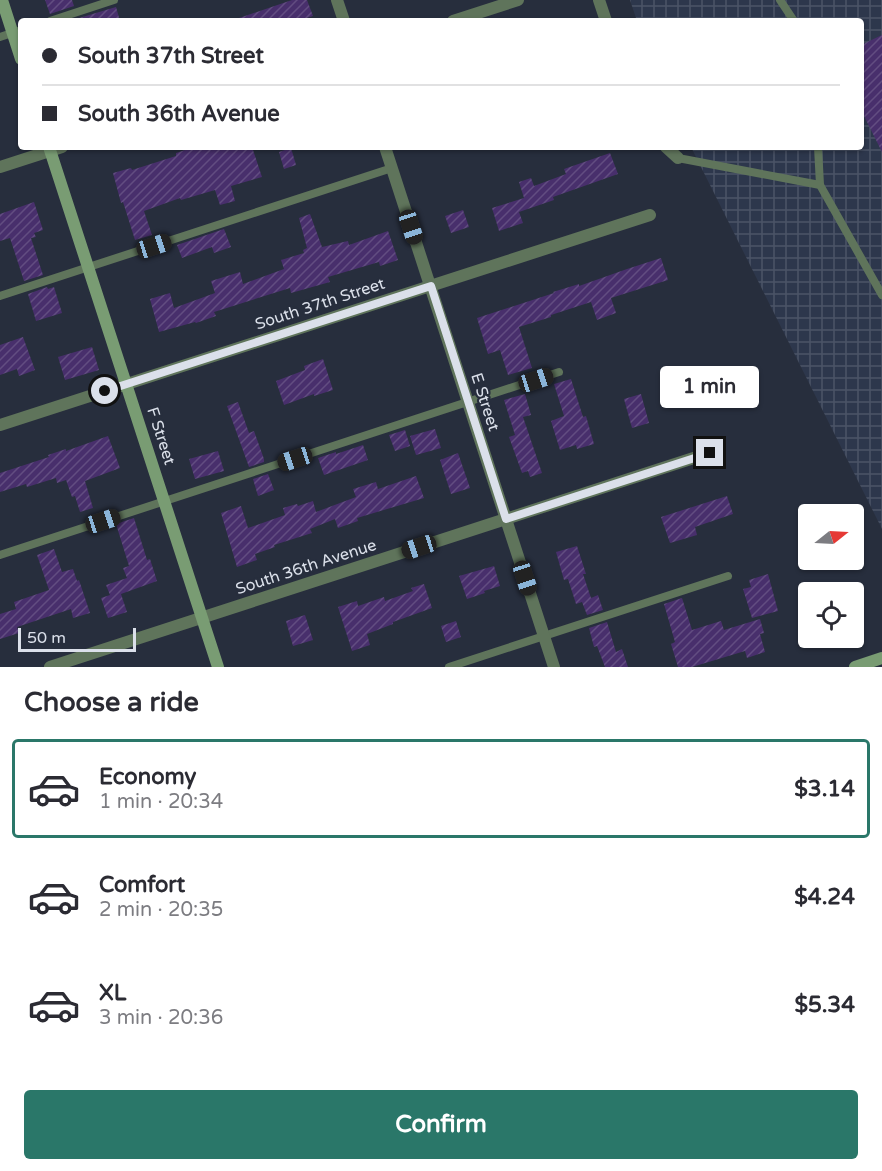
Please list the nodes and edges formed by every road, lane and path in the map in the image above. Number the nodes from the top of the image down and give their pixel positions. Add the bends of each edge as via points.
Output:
1 (2, 0) edge
2 (114, 0) edge
3 (337, 0) edge
4 (518, 0) edge
5 (599, 0) edge
6 (780, 0) edge
7 (59, 18) edge
8 (343, 18) edge
9 (462, 18) edge
10 (605, 18) edge
11 (792, 18) edge
12 (17, 32) edge
13 (0, 37) edge
14 (48, 150) edge
15 (55, 150) edge
16 (386, 150) edge
17 (669, 150) edge
18 (818, 150) edge
19 (678, 158) joint
20 (0, 167) edge
21 (392, 168) junction
22 (820, 186) junction
23 (650, 215) dead end
24 (89, 267) junction
25 (431, 286) junction
26 (882, 295) edge
27 (0, 296) edge
28 (559, 372) dead end
29 (127, 384) junction
30 (468, 402) junction
31 (0, 425) edge
32 (710, 453) dead end
33 (165, 501) junction
34 (506, 519) junction
35 (0, 555) edge
36 (728, 576) dead end
37 (202, 618) junction
38 (544, 637) junction
39 (882, 658) edge
40 (50, 667) edge
41 (218, 667) edge
42 (449, 667) edge
43 (554, 667) edge
44 (855, 667) edge

1 - 12 main road
2 - 7 lane
3 - 8 street
4 - 9 street
5 - 10 street
6 - 11 lane
12 - 13 lane
14 - 20 street
15 - 24 main road, F Street
16 - 21 street, E Street
17 - 19 street
18 - 22 lane
19 - 22 lane
21 - 24 lane
21 - 25 street, E Street
22 - 26 lane
23 - 25 street, South 37th Street
24 - 27 lane
24 - 29 main road, F Street
25 - 29 street, South 37th Street
25 - 30 street, E Street
28 - 30 lane
29 - 31 street, South 37th Street
29 - 33 main road, F Street
30 - 33 lane
30 - 34 street, E Street
32 - 34 street, South 36th Avenue
33 - 35 lane
33 - 37 main road, F Street
34 - 37 street, South 36th Avenue
34 - 38 street, E Street
36 - 38 lane
37 - 40 street, South 36th Avenue
37 - 41 main road, F Street
38 - 42 lane
38 - 43 street, E Street
39 - 44 main road

